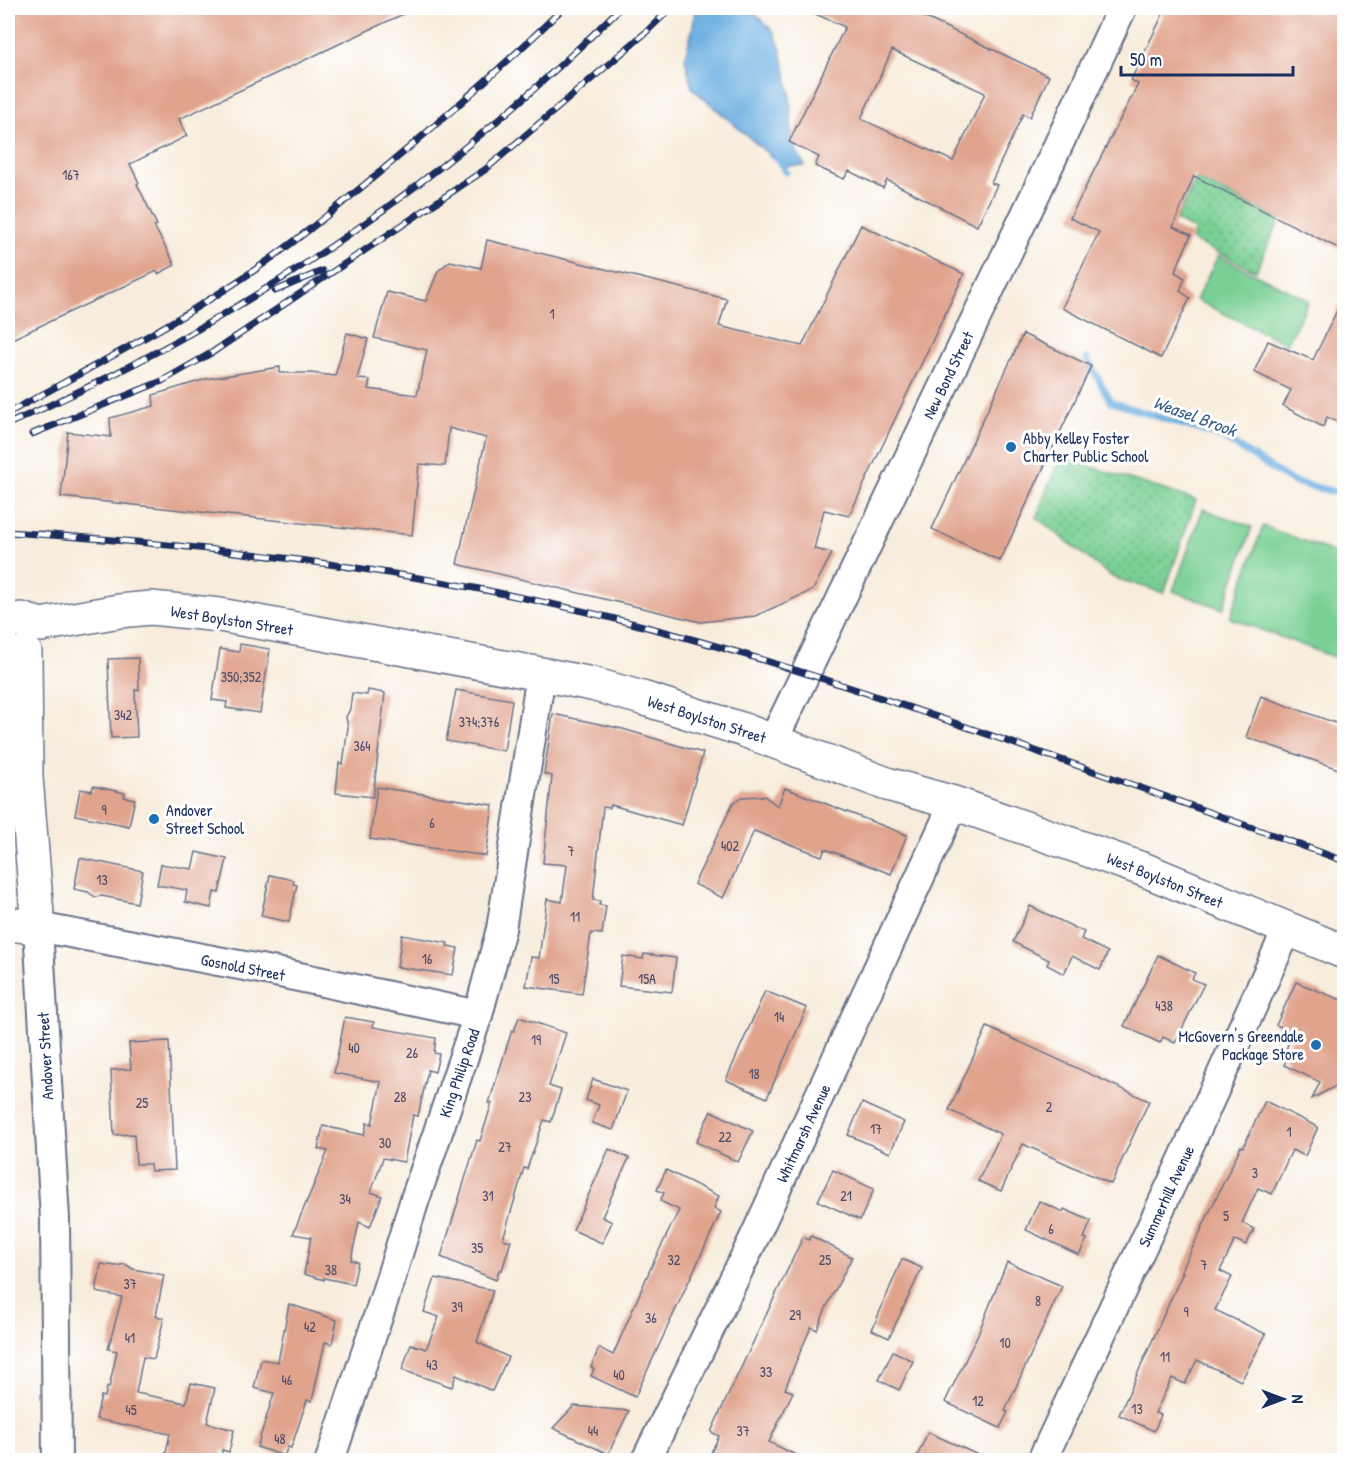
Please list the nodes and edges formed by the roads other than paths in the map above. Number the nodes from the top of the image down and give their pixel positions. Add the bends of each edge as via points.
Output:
1 (1122, 8) edge
2 (8, 623) edge
3 (25, 645) edge
4 (541, 674) junction
5 (773, 741) junction
6 (954, 803) junction
7 (23, 926) edge
8 (1287, 930) junction
9 (1344, 952) edge
10 (478, 1015) junction
11 (57, 1461) edge
12 (330, 1461) edge
13 (646, 1461) edge
14 (1042, 1461) edge

1 - 5 street, New Bond Street
2 - 3 main road, West Boylston Street via 21,619
3 - 4 main road, West Boylston Street via 119,611 151,608 220,615
3 - 7 main road, Andover Street
4 - 5 main road, West Boylston Street via 592,684
4 - 10 street, King Philip Road via 501,929
5 - 6 main road, West Boylston Street via 887,784
6 - 8 main road, West Boylston Street via 1145,870
6 - 13 street, Whitmarsh Avenue via 754,1238
7 - 10 street, Gosnold Street via 271,971
7 - 11 street, Andover Street via 55,1219
8 - 9 main road, West Boylston Street
8 - 14 street, Summerhill Avenue
10 - 12 street, King Philip Road

